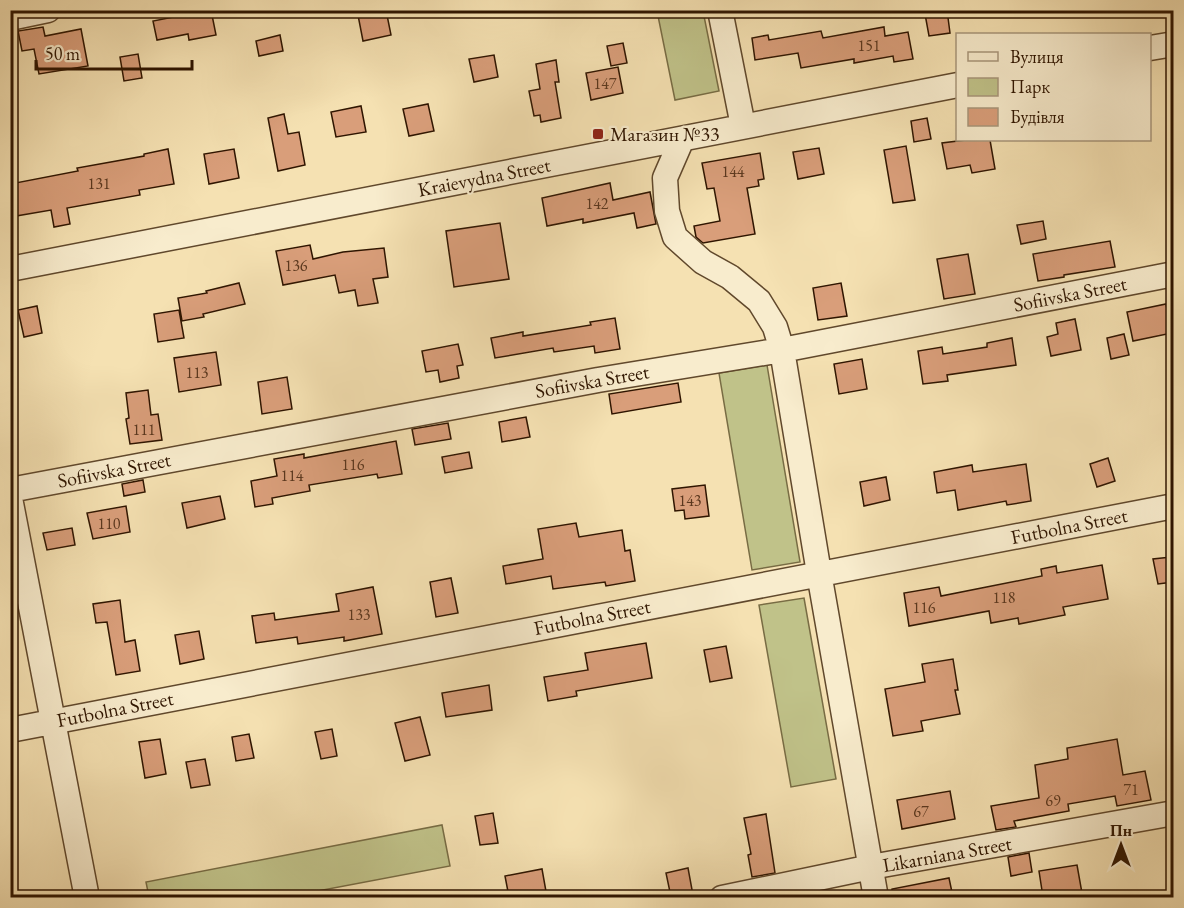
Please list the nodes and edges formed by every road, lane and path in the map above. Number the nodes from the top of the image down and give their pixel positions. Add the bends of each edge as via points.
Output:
1 (48, 10) edge
2 (720, 10) edge
3 (10, 18) edge
4 (1173, 44) edge
5 (1151, 48) edge
6 (956, 85) edge
7 (743, 126) junction
8 (682, 139) junction
9 (10, 269) edge
10 (1173, 274) edge
11 (782, 350) junction
12 (10, 490) edge
13 (10, 498) edge
14 (1173, 506) edge
15 (819, 573) junction
16 (54, 721) junction
17 (10, 730) edge
18 (1173, 813) edge
19 (871, 867) junction
20 (87, 897) edge
21 (722, 897) edge
22 (876, 897) edge

1 - 3 street
2 - 7 street
4 - 5 street
6 - 7 street, Kraievydna Street
7 - 8 street, Kraievydna Street
8 - 9 street, Kraievydna Street
8 - 11 street via 665,178 667,211 675,237 759,302 775,327
10 - 11 street, Sofiivska Street
11 - 12 street, Sofiivska Street via 598,380
11 - 15 street
13 - 16 street
14 - 15 street, Futbolna Street
15 - 16 street, Futbolna Street
15 - 19 street
16 - 17 street, Futbolna Street
16 - 20 street
18 - 19 street, Likarniana Street
19 - 21 street, Likarniana Street
19 - 22 street

